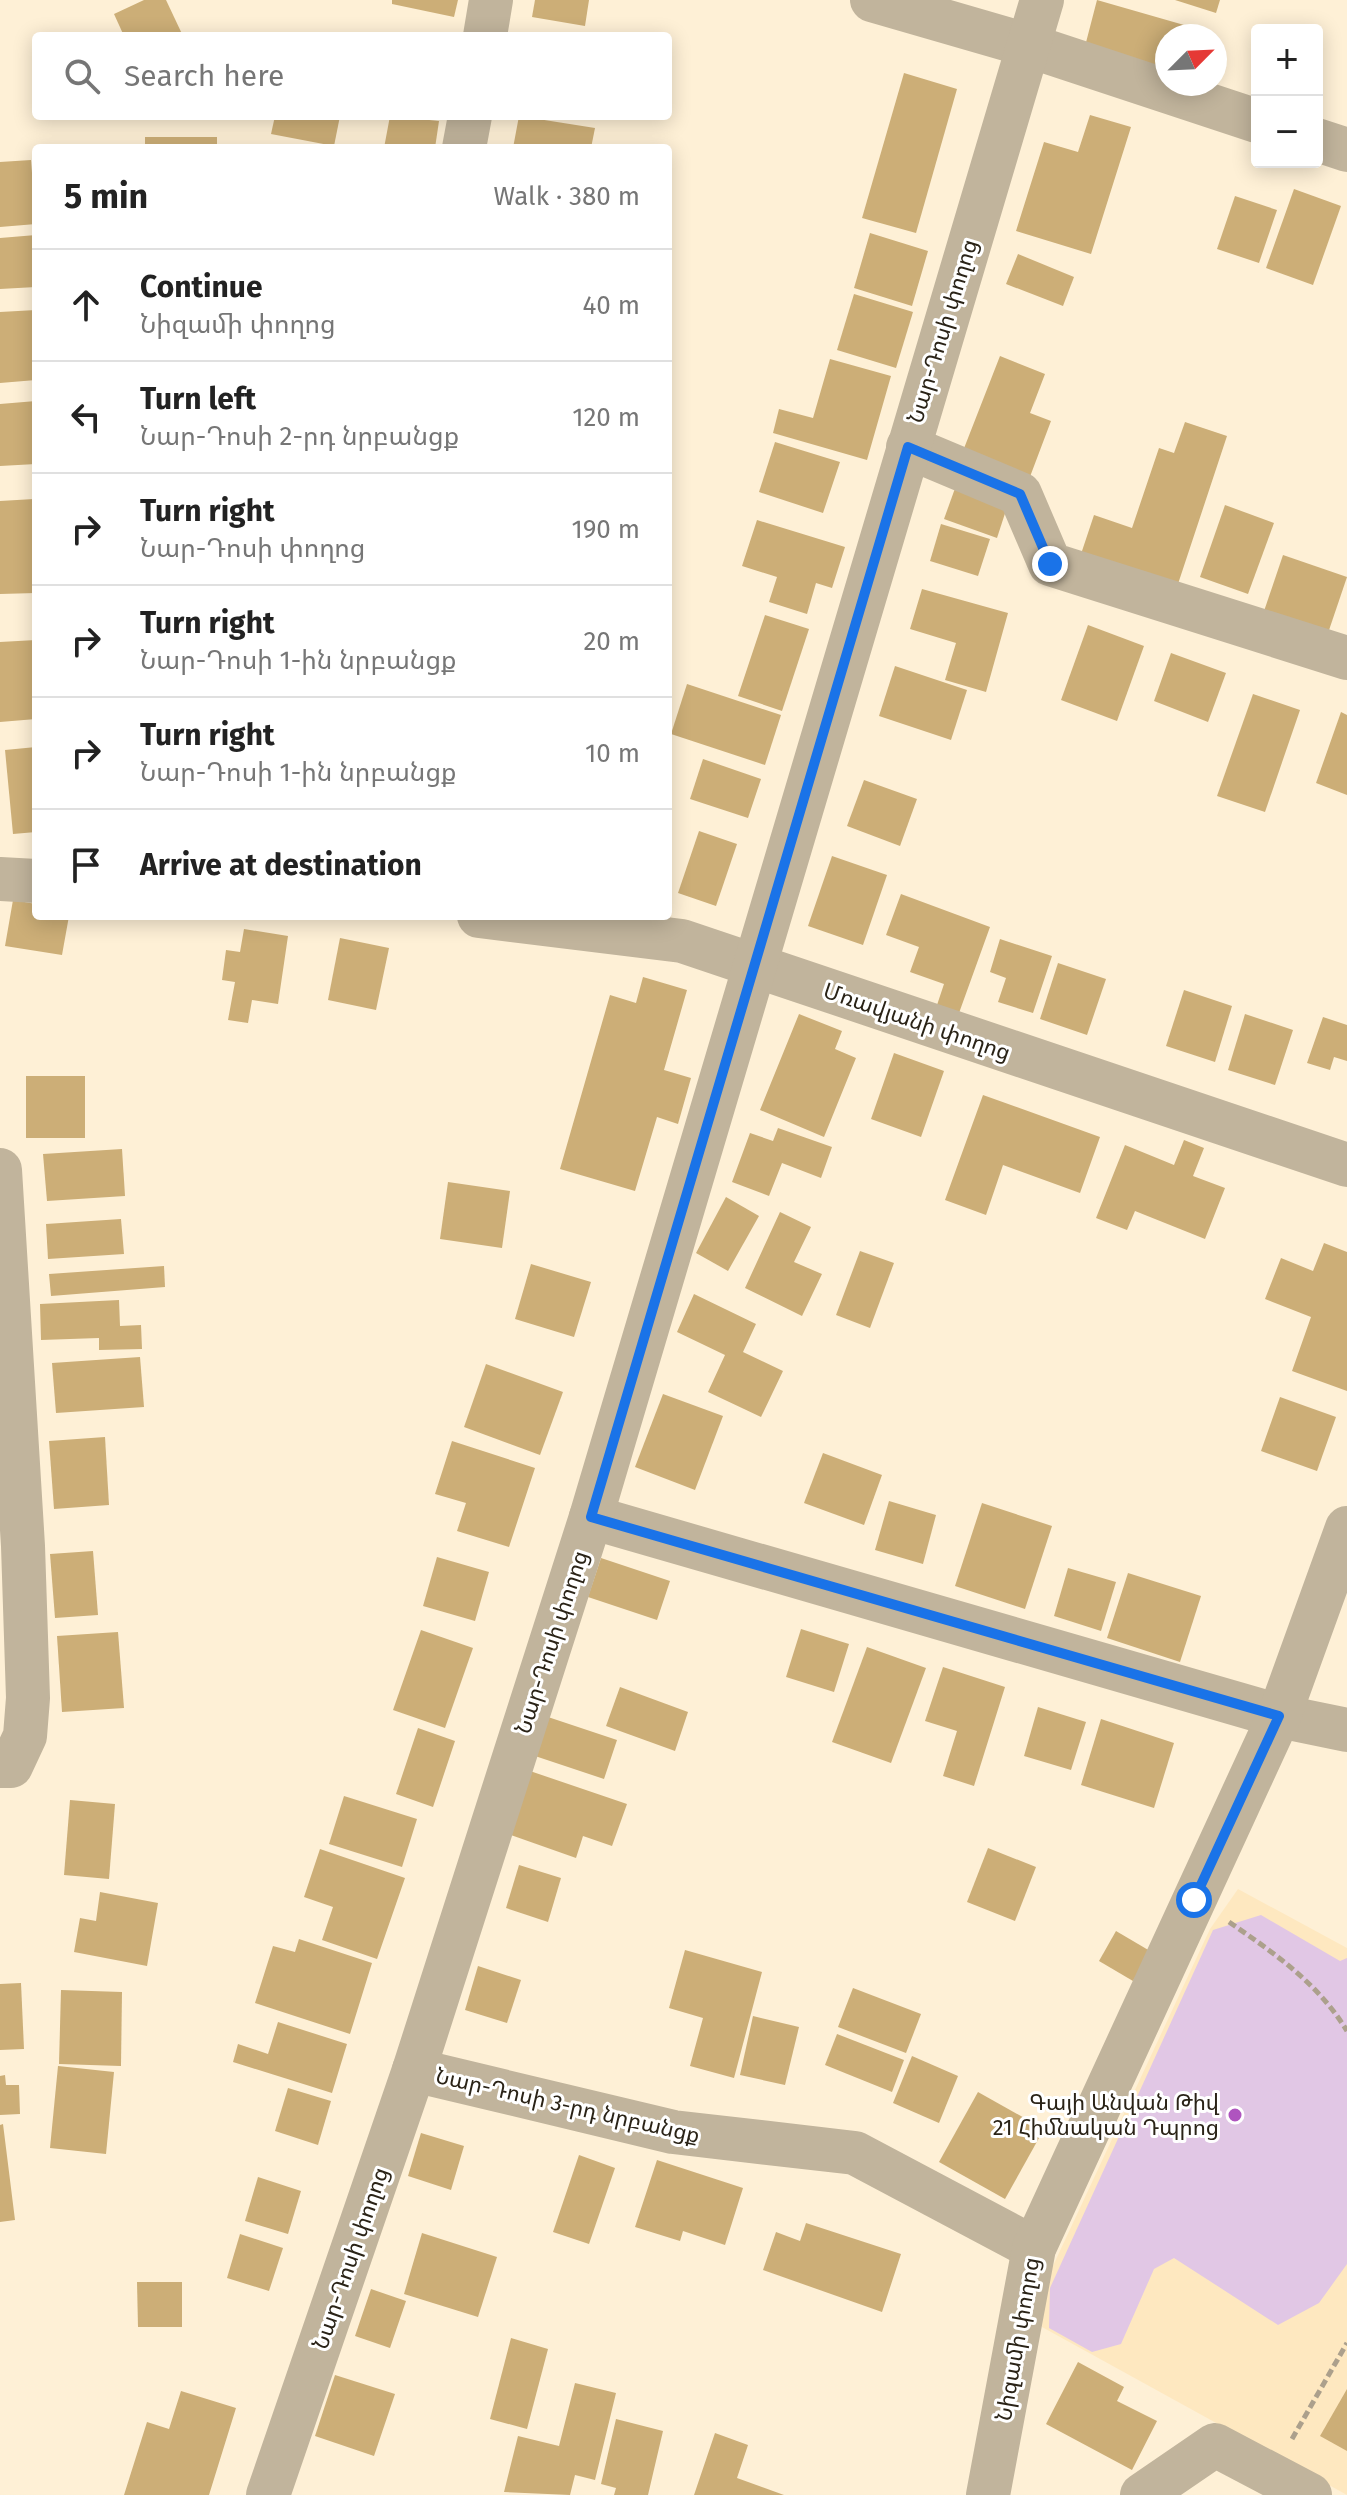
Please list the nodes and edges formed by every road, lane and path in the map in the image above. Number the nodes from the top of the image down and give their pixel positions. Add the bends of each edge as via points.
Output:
1 (491, 0) edge
2 (872, 0) edge
3 (1042, 0) edge
4 (486, 32) edge
5 (1027, 45) junction
6 (1251, 119) edge
7 (469, 120) edge
8 (1323, 142) edge
9 (465, 144) edge
10 (1347, 150) edge
11 (908, 447) junction
12 (1347, 658) edge
13 (0, 879) edge
14 (32, 881) edge
15 (511, 920) edge
16 (754, 966) junction
17 (1347, 1165) edge
18 (0, 1170) edge
19 (591, 1517) junction
20 (1347, 1528) edge
21 (1279, 1716) junction
22 (1347, 1730) edge
23 (0, 1766) edge
24 (1194, 1900) junction
25 (1347, 2031) edge
26 (414, 2070) junction
27 (1034, 2248) junction
28 (1347, 2343) edge
29 (1271, 2474) junction
30 (268, 2495) edge
31 (988, 2495) edge
32 (1142, 2495) edge
33 (1310, 2495) edge

1 - 4 street
2 - 5 street
3 - 5 street, Նար-Դոսի փողոց
5 - 6 street
5 - 11 street, Նար-Դոսի փողոց
7 - 9 street
8 - 10 street
11 - 12 street via 1020,494 1050,564
11 - 16 street, Նար-Դոսի փողոց
13 - 14 street
15 - 16 street, Մռավյանի փողոց via 682,941
16 - 17 street, Մռավյանի փողոց
16 - 19 street, Նար-Դոսի փողոց
18 - 23 street via 28,1698 25,1736 11,1766
19 - 21 street
19 - 26 street, Նար-Դոսի փողոց
20 - 21 street, Նիզամի փողոց
21 - 22 street
21 - 24 street, Նիզամի փողոց
24 - 25 path via 1329,2000
24 - 27 street, Նիզամի փողոց
26 - 27 street, Նար-Դոսի 3-րդ նրբանցք via 673,2132 855,2153
26 - 30 street, Նար-Դոսի փողոց
27 - 31 street, Նիզամի փողոց
28 - 29 path
29 - 32 street via 1215,2445
29 - 33 street

